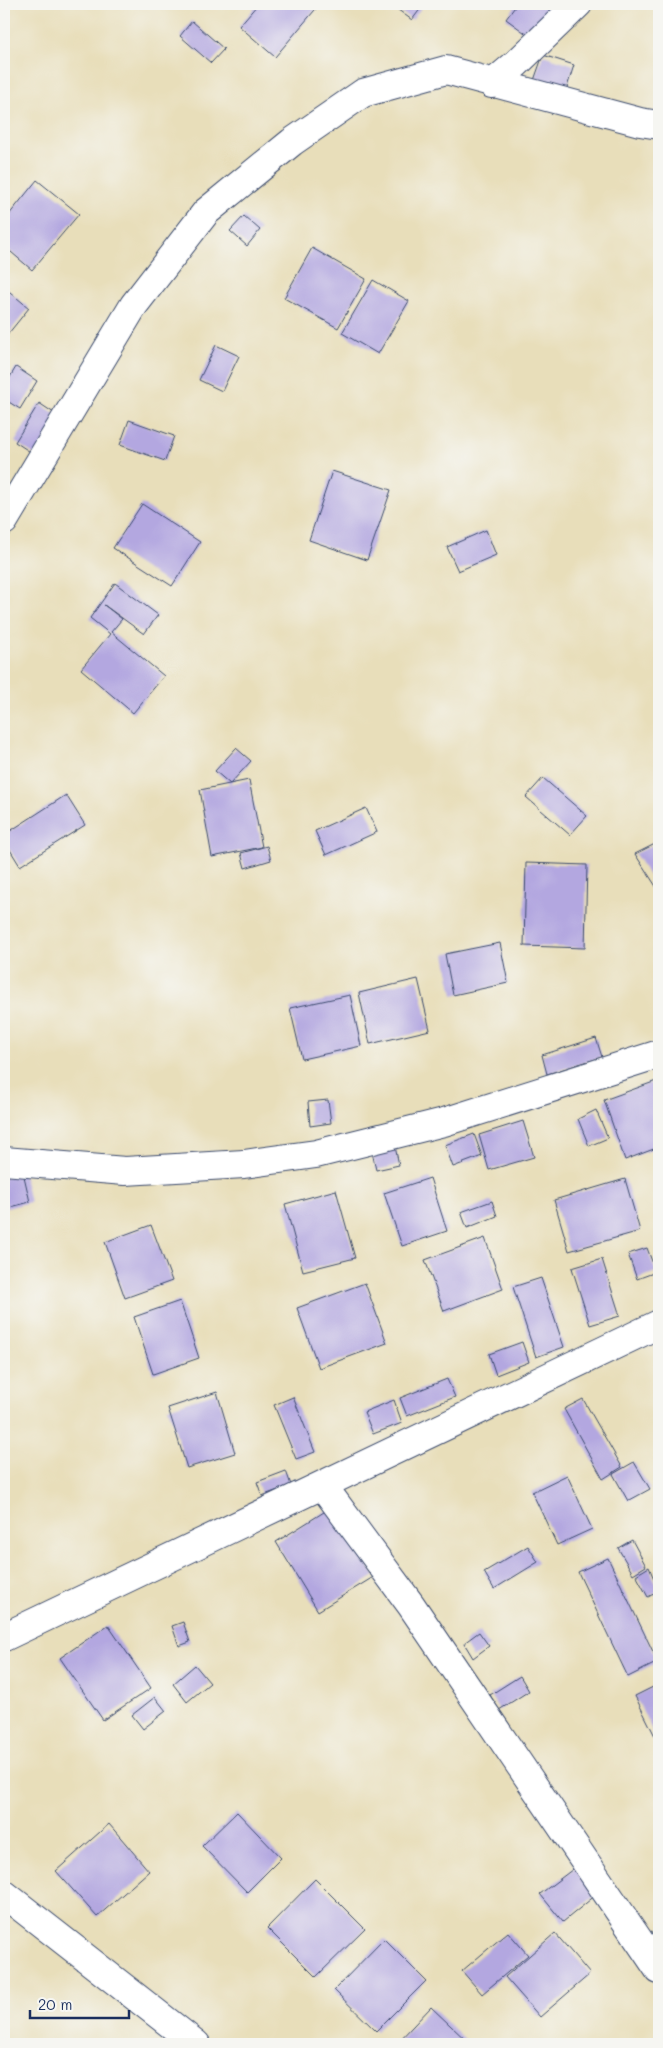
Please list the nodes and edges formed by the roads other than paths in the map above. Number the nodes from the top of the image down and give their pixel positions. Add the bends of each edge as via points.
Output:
1 (578, 4) edge
2 (492, 84) junction
3 (659, 125) edge
4 (4, 521) edge
5 (659, 1054) edge
6 (4, 1161) edge
7 (659, 1324) edge
8 (322, 1486) junction
9 (4, 1637) edge
10 (4, 1894) edge
11 (659, 1970) edge
12 (196, 2044) edge

1 - 2 street
2 - 3 street
2 - 4 street via 446,70 363,93 292,142 206,212 134,305
5 - 6 street via 444,1122 316,1154 244,1164 125,1171
7 - 8 street
8 - 9 street
8 - 11 street via 411,1606
10 - 12 street

